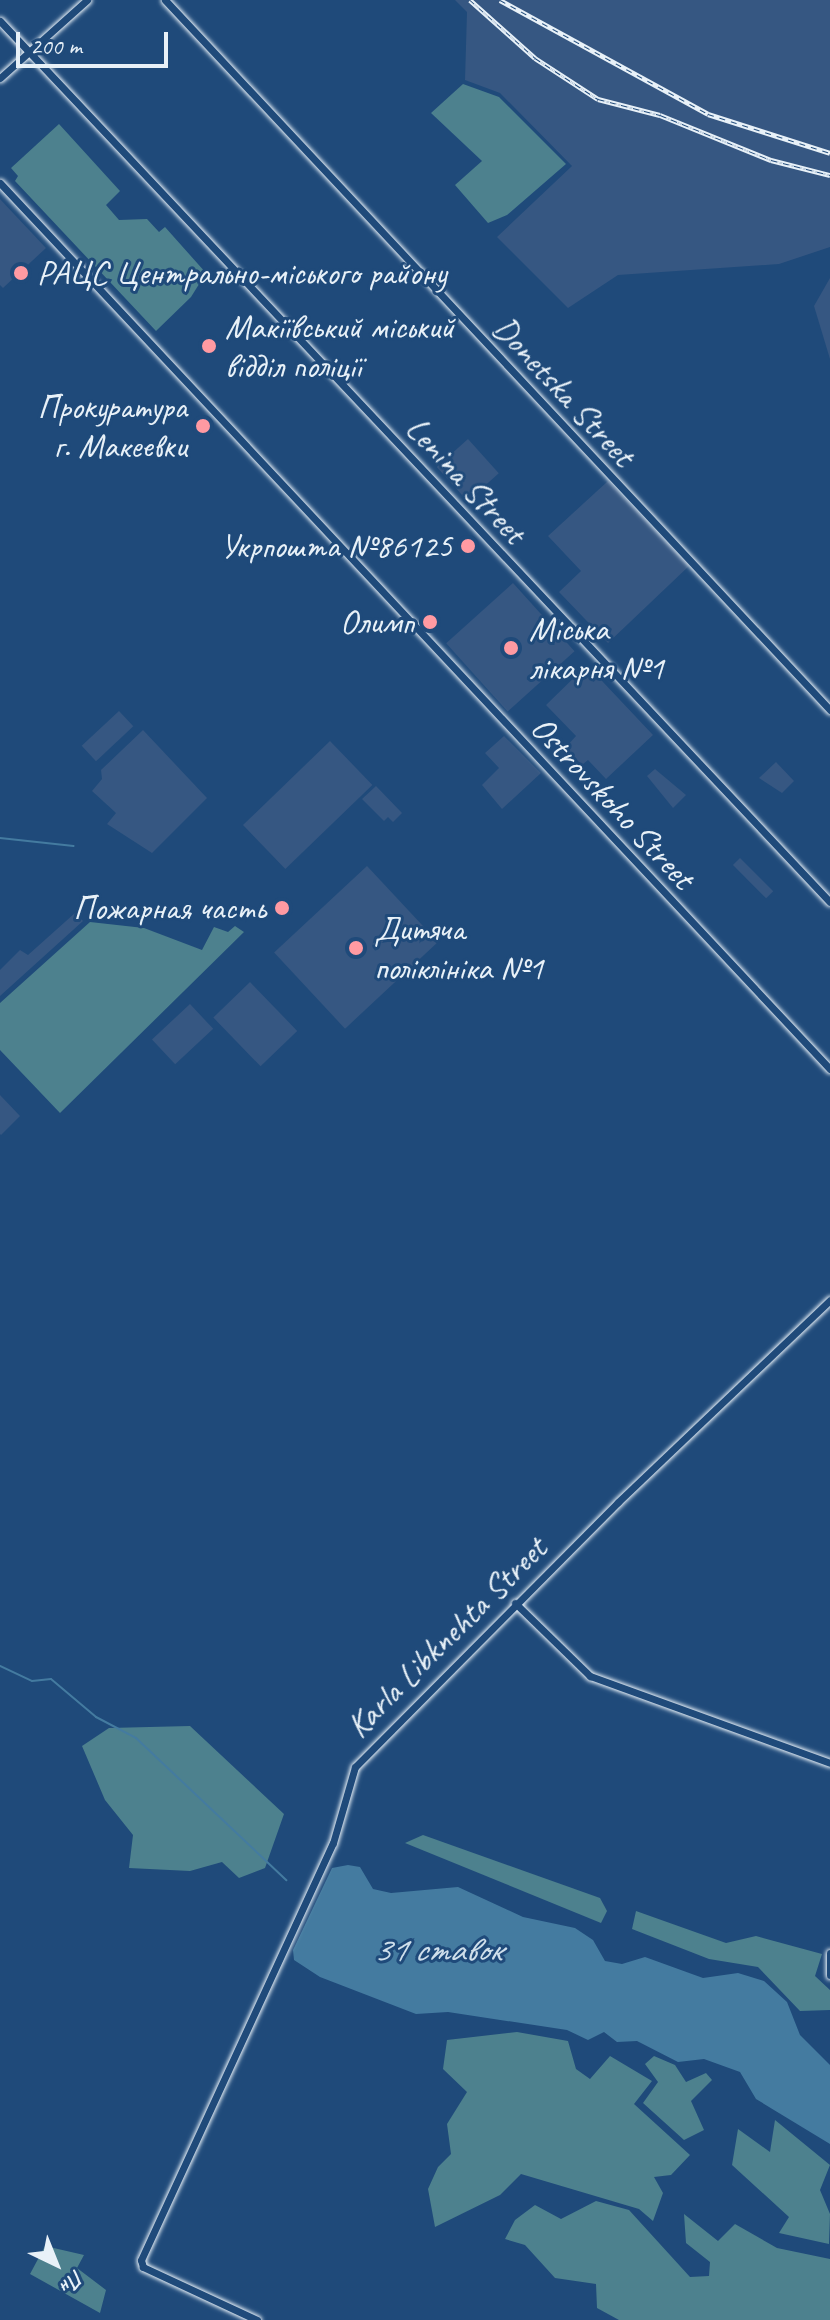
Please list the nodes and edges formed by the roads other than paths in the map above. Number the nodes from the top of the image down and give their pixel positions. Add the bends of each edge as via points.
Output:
1 (87, 0) edge
2 (165, 0) edge
3 (0, 21) edge
4 (29, 52) junction
5 (0, 78) edge
6 (0, 183) edge
7 (830, 710) edge
8 (830, 902) edge
9 (830, 1069) edge
10 (830, 1300) edge
11 (515, 1603) junction
12 (830, 1763) edge
13 (830, 1953) edge
14 (830, 1975) edge
15 (257, 2320) edge

1 - 4 street
2 - 7 street, Donetska Street
3 - 4 street, Lenina Street
4 - 5 street
4 - 8 street, Lenina Street
6 - 9 street, Ostrovskoho Street
10 - 11 street, Karla Libknehta Street
11 - 12 street via 590,1676
11 - 15 street, Karla Libknehta Street via 355,1767 333,1843 141,2260 143,2267
13 - 14 street

